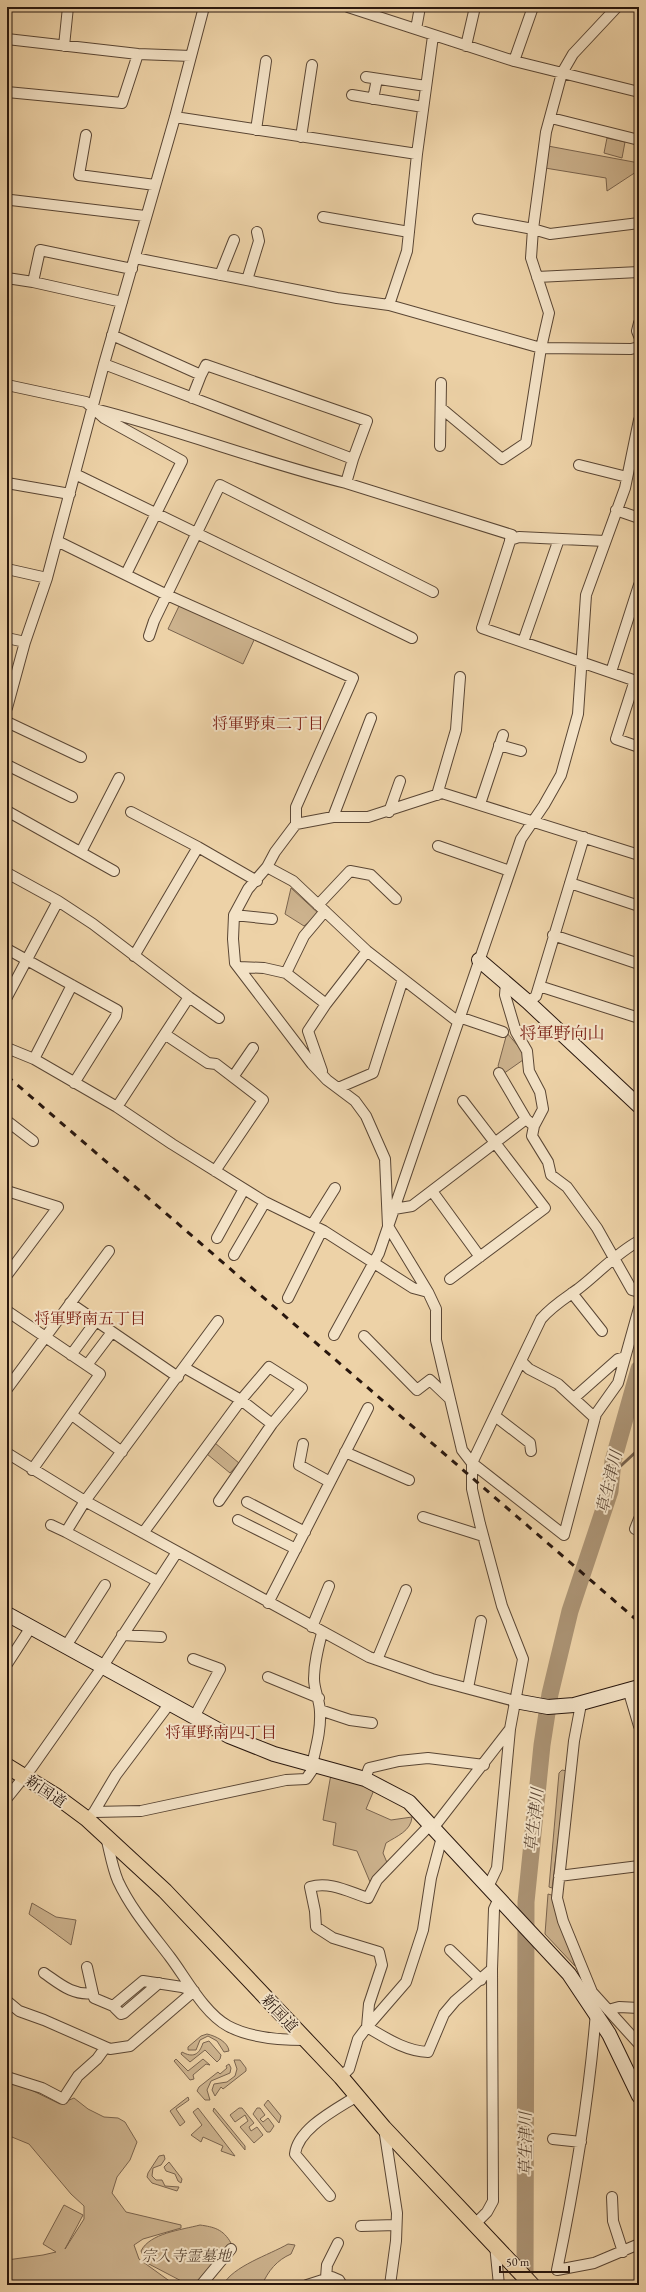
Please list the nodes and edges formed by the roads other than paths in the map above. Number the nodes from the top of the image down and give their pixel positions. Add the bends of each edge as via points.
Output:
1 (68, 7) edge
2 (204, 7) edge
3 (348, 7) edge
4 (420, 7) edge
5 (475, 7) edge
6 (534, 7) edge
7 (617, 7) edge
8 (416, 29) junction
9 (433, 36) junction
10 (7, 39) edge
11 (64, 46) junction
12 (466, 46) junction
13 (138, 54) junction
14 (191, 56) junction
15 (266, 61) dead end
16 (514, 61) junction
17 (312, 65) dead end
18 (562, 74) junction
19 (366, 77) dead end
20 (377, 78) junction
21 (426, 86) junction
22 (7, 92) edge
23 (639, 92) edge
24 (352, 96) dead end
25 (373, 99) junction
26 (423, 107) junction
27 (175, 117) junction
28 (551, 118) junction
29 (256, 130) junction
30 (86, 135) dead end
31 (302, 137) junction
32 (639, 140) edge
33 (417, 154) junction
34 (155, 185) junction
35 (11, 200) dead end
36 (145, 216) junction
37 (323, 217) dead end
38 (478, 219) dead end
39 (639, 223) edge
40 (533, 229) junction
41 (257, 232) dead end
42 (409, 232) junction
43 (234, 240) dead end
44 (135, 258) junction
45 (132, 269) junction
46 (639, 272) edge
47 (220, 275) junction
48 (537, 277) junction
49 (7, 278) edge
50 (247, 280) junction
51 (33, 282) junction
52 (122, 302) junction
53 (389, 305) junction
54 (639, 323) edge
55 (112, 335) junction
56 (639, 336) edge
57 (639, 347) edge
58 (541, 348) junction
59 (104, 364) junction
60 (201, 375) junction
61 (442, 383) dead end
62 (7, 386) edge
63 (192, 398) junction
64 (93, 408) junction
65 (441, 408) junction
66 (639, 420) edge
67 (440, 446) dead end
68 (353, 459) junction
69 (578, 465) dead end
70 (75, 474) junction
71 (627, 477) junction
72 (7, 483) edge
73 (346, 483) junction
74 (70, 494) junction
75 (616, 510) junction
76 (156, 514) junction
77 (639, 518) edge
78 (196, 534) junction
79 (559, 539) junction
80 (510, 540) junction
81 (57, 541) junction
82 (605, 541) junction
83 (7, 569) edge
84 (126, 574) junction
85 (47, 578) junction
86 (639, 585) edge
87 (433, 592) dead end
88 (167, 595) junction
89 (148, 636) dead end
90 (7, 638) edge
91 (412, 638) dead end
92 (25, 642) junction
93 (523, 642) junction
94 (581, 662) junction
95 (611, 672) junction
96 (460, 677) dead end
97 (637, 681) edge
98 (7, 708) edge
99 (371, 718) dead end
100 (7, 722) edge
101 (503, 735) dead end
102 (499, 744) junction
103 (639, 747) edge
104 (521, 751) dead end
105 (81, 757) dead end
106 (7, 765) edge
107 (119, 778) dead end
108 (400, 781) dead end
109 (436, 795) junction
110 (72, 797) dead end
111 (480, 804) junction
112 (7, 811) edge
113 (131, 812) dead end
114 (389, 812) junction
115 (333, 817) junction
116 (532, 820) junction
117 (296, 824) junction
118 (584, 837) junction
119 (438, 846) dead end
120 (198, 847) junction
121 (80, 852) junction
122 (639, 855) edge
123 (267, 867) junction
124 (114, 871) dead end
125 (510, 871) junction
126 (7, 873) edge
127 (257, 881) junction
128 (570, 883) junction
129 (396, 899) dead end
130 (58, 901) junction
131 (639, 906) edge
132 (322, 908) junction
133 (234, 915) junction
134 (272, 919) dead end
135 (553, 935) junction
136 (7, 949) edge
137 (367, 952) junction
138 (134, 956) junction
139 (27, 960) junction
140 (479, 960) junction
141 (639, 964) edge
142 (239, 967) junction
143 (286, 973) junction
144 (403, 979) junction
145 (506, 983) junction
146 (72, 985) junction
147 (539, 986) junction
148 (189, 997) junction
149 (7, 998) edge
150 (528, 1002) junction
151 (326, 1004) junction
152 (219, 1018) dead end
153 (639, 1018) edge
154 (458, 1019) junction
155 (503, 1032) dead end
156 (166, 1035) junction
157 (7, 1048) edge
158 (253, 1048) dead end
159 (34, 1059) junction
160 (322, 1073) junction
161 (499, 1073) dead end
162 (233, 1077) junction
163 (74, 1083) junction
164 (338, 1088) junction
165 (463, 1101) dead end
166 (639, 1106) edge
167 (117, 1107) junction
168 (526, 1119) junction
169 (7, 1121) edge
170 (534, 1126) junction
171 (33, 1141) dead end
172 (495, 1143) junction
173 (215, 1171) junction
174 (335, 1188) dead end
175 (244, 1189) junction
176 (7, 1190) edge
177 (432, 1191) junction
178 (265, 1202) junction
179 (394, 1209) junction
180 (312, 1225) junction
181 (388, 1226) junction
182 (322, 1230) junction
183 (217, 1238) dead end
184 (639, 1241) edge
185 (109, 1251) dead end
186 (234, 1255) dead end
187 (480, 1257) junction
188 (613, 1259) junction
189 (374, 1263) junction
190 (7, 1275) edge
191 (450, 1279) dead end
192 (428, 1292) junction
193 (639, 1292) edge
194 (572, 1293) junction
195 (288, 1298) dead end
196 (70, 1303) junction
197 (639, 1308) edge
198 (7, 1311) edge
199 (96, 1321) junction
200 (218, 1321) dead end
201 (602, 1331) dead end
202 (112, 1332) junction
203 (334, 1335) dead end
204 (364, 1336) dead end
205 (45, 1337) junction
206 (71, 1355) junction
207 (625, 1357) junction
208 (521, 1362) junction
209 (87, 1365) junction
210 (185, 1368) junction
211 (178, 1377) junction
212 (7, 1389) edge
213 (574, 1398) junction
214 (241, 1400) junction
215 (450, 1400) junction
216 (368, 1408) dead end
217 (72, 1415) junction
218 (495, 1416) junction
219 (595, 1418) junction
220 (272, 1424) junction
221 (303, 1444) dead end
222 (531, 1451) dead end
223 (122, 1452) junction
224 (345, 1452) junction
225 (7, 1453) edge
226 (472, 1463) junction
227 (32, 1470) junction
228 (409, 1480) dead end
229 (330, 1482) junction
230 (85, 1501) junction
231 (219, 1501) dead end
232 (247, 1502) dead end
233 (423, 1517) dead end
234 (639, 1519) edge
235 (238, 1520) dead end
236 (51, 1525) dead end
237 (639, 1529) edge
238 (66, 1532) junction
239 (305, 1532) junction
240 (144, 1533) junction
241 (483, 1536) junction
242 (296, 1549) junction
243 (177, 1552) junction
244 (157, 1581) junction
245 (104, 1585) dead end
246 (329, 1586) dead end
247 (406, 1590) dead end
248 (268, 1603) junction
249 (7, 1614) edge
250 (481, 1621) dead end
251 (31, 1627) junction
252 (312, 1627) junction
253 (322, 1633) junction
254 (122, 1635) junction
255 (162, 1637) dead end
256 (66, 1646) junction
257 (193, 1659) dead end
258 (377, 1660) junction
259 (7, 1664) edge
260 (103, 1666) junction
261 (268, 1677) dead end
262 (468, 1688) junction
263 (633, 1688) edge
264 (319, 1698) junction
265 (518, 1702) junction
266 (170, 1703) junction
267 (577, 1704) junction
268 (320, 1710) junction
269 (194, 1717) junction
270 (372, 1723) dead end
271 (639, 1726) edge
272 (510, 1729) junction
273 (314, 1765) junction
274 (484, 1765) junction
275 (7, 1766) edge
276 (24, 1776) junction
277 (364, 1779) junction
278 (7, 1798) edge
279 (90, 1815) junction
280 (436, 1829) junction
281 (106, 1836) junction
282 (639, 1866) edge
283 (559, 1876) junction
284 (488, 1887) junction
285 (500, 1899) junction
286 (450, 1950) dead end
287 (86, 1967) dead end
288 (492, 1969) junction
289 (44, 1973) dead end
290 (481, 1980) junction
291 (194, 1991) junction
292 (93, 1993) junction
293 (7, 2000) edge
294 (597, 2004) junction
295 (639, 2008) edge
296 (367, 2026) junction
297 (305, 2040) junction
298 (639, 2044) edge
299 (105, 2048) junction
300 (7, 2077) edge
301 (341, 2078) junction
302 (357, 2096) junction
303 (639, 2096) edge
304 (384, 2128) junction
305 (553, 2139) dead end
306 (581, 2142) junction
307 (330, 2196) dead end
308 (612, 2197) dead end
309 (475, 2224) junction
310 (396, 2225) junction
311 (361, 2226) dead end
312 (338, 2243) dead end
313 (639, 2244) edge
314 (231, 2249) dead end
315 (499, 2250) junction
316 (622, 2252) junction
317 (326, 2278) junction
318 (201, 2285) edge
319 (307, 2285) edge
320 (342, 2285) edge
321 (390, 2285) edge
322 (499, 2285) edge
323 (532, 2285) edge

1 - 11 street
2 - 14 street
3 - 8 street
4 - 8 street
5 - 12 street
6 - 16 street
7 - 18 street via 573,54
8 - 9 street
9 - 12 street
9 - 21 street
10 - 11 street
11 - 13 street
12 - 16 street
13 - 14 street
13 - 22 street via 122,104
14 - 27 street
15 - 29 street
16 - 18 street
17 - 31 street
18 - 23 street
18 - 28 street
19 - 20 street
20 - 21 street
20 - 25 street
21 - 26 street
24 - 25 street
25 - 26 street
26 - 33 street
27 - 29 street
27 - 34 street
28 - 32 street
28 - 40 street via 546,132
29 - 31 street
30 - 34 street via 79,174
31 - 33 street
33 - 42 street
34 - 36 street
35 - 36 street
36 - 44 street
37 - 42 street
38 - 40 street
39 - 40 street via 550,234
40 - 48 street via 531,258
41 - 50 street via 260,241
42 - 53 street via 407,250
43 - 47 street
44 - 45 street
44 - 47 street
45 - 51 street via 40,250
45 - 52 street
46 - 48 street
47 - 50 street
48 - 58 street via 549,313
49 - 51 street
50 - 53 street via 337,298
51 - 52 street
52 - 55 street
53 - 58 street
54 - 56 street
55 - 59 street
55 - 60 street
57 - 58 street
58 - 65 street via 526,443 502,459
59 - 63 street
59 - 64 street
60 - 63 street
60 - 68 street via 206,365 368,421
61 - 65 street
62 - 64 street via 86,402
63 - 68 street
64 - 70 street
64 - 73 street via 290,469
64 - 76 street via 104,418 182,461
65 - 67 street
66 - 71 street
68 - 73 street
69 - 71 street
70 - 74 street
70 - 76 street
71 - 75 street
72 - 74 street
73 - 80 street via 512,534
74 - 81 street
75 - 77 street
75 - 82 street
76 - 78 street
76 - 84 street
78 - 87 street via 220,485
78 - 88 street
78 - 91 street
79 - 80 street via 520,537
79 - 82 street
79 - 93 street
80 - 93 street via 482,628
81 - 84 street
81 - 85 street
82 - 94 street via 586,595
83 - 85 street
84 - 88 street
85 - 92 street
86 - 95 street
88 - 89 street
88 - 117 street via 353,678 296,807
90 - 92 street
92 - 98 street
93 - 94 street
94 - 95 street
94 - 116 street via 578,714 561,775
95 - 97 street
96 - 109 street via 456,730
97 - 103 street via 616,739
99 - 115 street
100 - 105 street
101 - 102 street
102 - 104 street
102 - 111 street
106 - 110 street
107 - 121 street
108 - 114 street
109 - 111 street via 442,793
109 - 114 street
111 - 116 street
112 - 121 street
113 - 120 street
114 - 115 street via 368,817
115 - 117 street
116 - 118 street
116 - 125 street via 521,839
117 - 123 street
118 - 122 street
118 - 128 street
119 - 125 street
120 - 127 street
120 - 138 street
121 - 124 street
123 - 127 street
123 - 132 street via 293,881
125 - 140 street
126 - 130 street
127 - 133 street via 248,890
128 - 131 street
128 - 135 street
129 - 132 street via 371,875 350,871
130 - 138 street
130 - 139 street
132 - 137 street
132 - 143 street via 304,936
133 - 134 street
133 - 142 street via 235,963
135 - 141 street
135 - 147 street
136 - 139 street
137 - 144 street
137 - 151 street
138 - 148 street
139 - 146 street
139 - 149 street
140 - 145 street
140 - 154 street
142 - 143 street via 264,968
142 - 160 street via 312,1064
143 - 151 street
144 - 154 street
144 - 164 street via 373,1073
145 - 150 street
145 - 170 street via 504,995 516,1032 527,1050 529,1071 540,1092 543,1109
146 - 159 street
146 - 163 street via 117,1010 116,1016
147 - 150 street via 536,996
147 - 153 street
148 - 152 street
148 - 156 street
150 - 166 street
151 - 160 street via 308,1031
154 - 155 street
154 - 179 street
156 - 162 street via 208,1064 216,1064
156 - 167 street
157 - 159 street
158 - 162 street
159 - 163 street
160 - 164 street
161 - 168 street
162 - 173 street via 263,1100
163 - 167 street
164 - 181 street via 355,1101 366,1116 385,1159
165 - 172 street
167 - 173 street
168 - 170 street
168 - 172 street
169 - 171 street
170 - 188 street via 532,1136 548,1162 551,1175 567,1187 597,1228
172 - 177 street
172 - 187 street via 545,1208
173 - 175 street
174 - 180 street
175 - 178 street
175 - 183 street
176 - 190 street via 58,1207
177 - 179 street via 412,1206
177 - 187 street
178 - 180 street
178 - 186 street
179 - 181 street
180 - 182 street
181 - 189 street
181 - 192 street
182 - 189 street
182 - 195 street
184 - 188 street
185 - 196 street
187 - 191 street
188 - 193 street via 632,1290
188 - 194 street
189 - 192 street via 413,1288
189 - 203 street
192 - 215 street via 436,1309 436,1340
194 - 201 street
194 - 208 street via 552,1306 541,1318
196 - 199 street
196 - 205 street
197 - 207 street
198 - 205 street
199 - 202 street
199 - 206 street
200 - 210 street
202 - 209 street
202 - 211 street
204 - 215 street via 417,1390 430,1380
205 - 206 street
205 - 212 street
206 - 209 street
207 - 213 street via 618,1359
207 - 219 street via 618,1383
208 - 213 street via 558,1384
208 - 218 street
209 - 217 street via 100,1374
210 - 211 street
210 - 214 street
211 - 223 street
213 - 219 street
214 - 220 street
214 - 220 street via 269,1366 302,1388
214 - 240 street
215 - 226 street via 462,1450
216 - 224 street
217 - 223 street
217 - 227 street
218 - 222 street via 530,1443
218 - 226 street
219 - 226 street via 564,1535
220 - 231 street
221 - 229 street via 298,1464
223 - 230 street
224 - 228 street
224 - 229 street
225 - 227 street
226 - 241 street via 472,1489
227 - 230 street
229 - 239 street
230 - 238 street
230 - 240 street
232 - 239 street
233 - 241 street
234 - 237 street via 635,1529
235 - 242 street
236 - 238 street
238 - 244 street
239 - 242 street
240 - 243 street
241 - 265 street via 502,1606 523,1659
242 - 248 street
243 - 244 street
243 - 248 street
244 - 254 street
245 - 256 street
246 - 252 street
247 - 258 street
248 - 252 street
249 - 251 street
250 - 262 street
251 - 256 street
251 - 259 street
252 - 253 street
253 - 258 street
253 - 264 street via 314,1680
254 - 255 street
254 - 260 street
256 - 260 street
257 - 269 street via 220,1669
258 - 262 street
260 - 266 street
260 - 276 street
261 - 264 street
262 - 265 street
263 - 267 street
263 - 271 street
264 - 268 street
265 - 267 street via 548,1707
265 - 272 street
266 - 269 street
266 - 279 street via 116,1775
267 - 283 street
268 - 270 street via 350,1720
268 - 273 street
269 - 273 street via 229,1736 268,1752
272 - 274 street
272 - 284 street via 497,1868
273 - 277 street
273 - 279 street via 306,1780 286,1780 141,1811
274 - 277 street via 428,1758 399,1760 368,1768
274 - 280 street
275 - 276 main road, 新国道
276 - 278 street
276 - 279 main road, 新国道
277 - 280 street via 409,1802
279 - 281 main road, 新国道
280 - 284 street
280 - 296 street via 423,1930 406,1982
280 - 296 street via 377,1880 368,1898 320,1884 310,1887 316,1927 333,1938 378,1952 382,1965 369,2004
281 - 291 street via 112,1865 119,1882 144,1924
281 - 297 main road, 新国道 via 165,1891
282 - 283 street
283 - 294 street via 557,1898 562,1915
284 - 285 street
285 - 288 street via 494,1909
285 - 294 street
286 - 290 street
287 - 292 street
288 - 290 street
288 - 309 street via 493,2201 487,2212
289 - 292 street via 69,1991 82,1995
290 - 296 street via 444,2014 428,2052 418,2052 395,2044
291 - 292 street via 182,1986 143,1980 113,2006 94,1998
291 - 297 street via 227,2026 265,2037
291 - 299 street via 130,2046
293 - 299 street via 19,2011
294 - 295 street
294 - 298 street
294 - 303 street
294 - 306 street
296 - 301 street via 358,2039 349,2069
297 - 301 main road, 新国道
299 - 300 street via 98,2059 78,2076 63,2099 42,2088
301 - 302 main road, 新国道
302 - 304 main road, 新国道
302 - 307 street via 321,2119 296,2146 295,2154
304 - 309 main road, 新国道
304 - 310 street via 397,2213
305 - 306 street
306 - 316 street via 556,2270 594,2263
308 - 316 street via 613,2221
309 - 315 main road, 新国道
310 - 311 street
310 - 321 street
312 - 317 street via 327,2265
313 - 316 street
314 - 318 street
315 - 322 street
315 - 323 main road, 新国道
317 - 319 street
317 - 320 street via 340,2280

